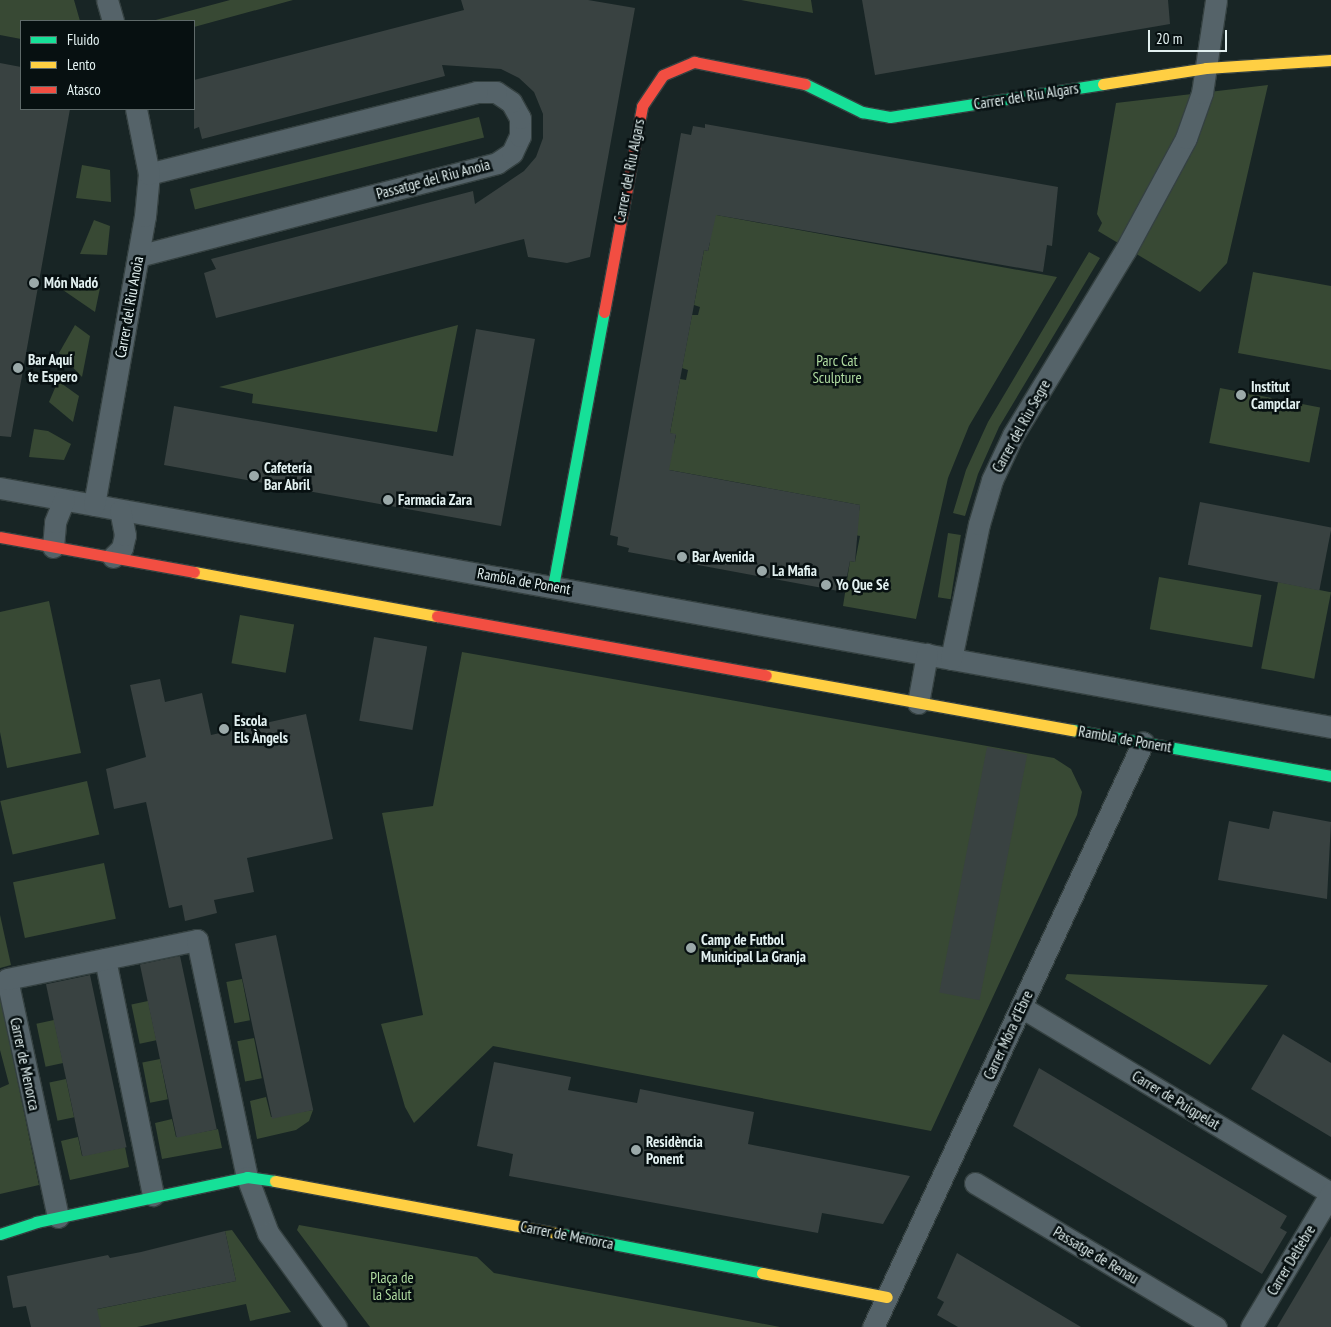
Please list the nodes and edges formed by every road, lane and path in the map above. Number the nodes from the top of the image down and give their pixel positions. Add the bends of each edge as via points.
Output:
1 (107, 0) edge
2 (1216, 0) edge
3 (112, 20) edge
4 (1331, 60) edge
5 (1206, 68) junction
6 (136, 110) edge
7 (150, 174) junction
8 (138, 256) junction
9 (0, 488) edge
10 (64, 500) junction
11 (94, 505) junction
12 (120, 510) junction
13 (0, 537) edge
14 (53, 547) junction
15 (113, 557) junction
16 (553, 586) junction
17 (927, 654) junction
18 (951, 659) junction
19 (918, 702) junction
20 (1331, 726) edge
21 (1143, 742) junction
22 (1331, 776) edge
23 (105, 959) junction
24 (1021, 1007) junction
25 (247, 1177) junction
26 (975, 1182) dead end
27 (1331, 1193) edge
28 (153, 1195) junction
29 (58, 1217) junction
30 (0, 1220) edge
31 (36, 1222) junction
32 (0, 1234) edge
33 (887, 1297) junction
34 (336, 1327) edge
35 (873, 1327) edge
36 (1216, 1327) edge
37 (1251, 1327) edge

1 - 3 street
2 - 5 street
4 - 5 street, Carrer del Riu Algars
5 - 16 street, Carrer del Riu Algars via 890,117 862,112 830,99 801,81 694,62 663,75 642,106
5 - 18 street, Carrer del Riu Segre via 1186,138 1115,268 1013,435 992,480 979,524
6 - 7 street, Carrer del Riu Anoia
7 - 8 street, Carrer del Riu Anoia
7 - 8 street, Passatge del Riu Anoia via 477,92 496,92 511,102 520,118 520,136 512,153 497,163
8 - 11 street, Carrer del Riu Anoia
9 - 10 street, Rambla de Ponent
10 - 11 street, Rambla de Ponent
10 - 14 street via 55,522
11 - 12 street, Rambla de Ponent
12 - 15 street via 125,535 122,548
12 - 16 street, Rambla de Ponent
13 - 14 street, Rambla de Ponent
14 - 15 street, Rambla de Ponent
15 - 19 street, Rambla de Ponent
16 - 17 street, Rambla de Ponent
17 - 18 street, Rambla de Ponent
17 - 19 street
18 - 20 street, Rambla de Ponent
19 - 21 street, Rambla de Ponent
21 - 22 street, Rambla de Ponent
21 - 24 street, Carrer Móra d'Ebre
23 - 25 street, Carrer de Menorca via 197,940
23 - 28 street
23 - 29 street, Carrer de Menorca via 7,979
24 - 27 street, Carrer de Puigpelat
24 - 33 street, Carrer Móra d'Ebre
25 - 28 street, Carrer de Menorca
25 - 33 street, Carrer de Menorca via 348,1192
25 - 34 street via 268,1233
26 - 36 street, Passatge de Renau
27 - 37 street, Carrer Deltebre
28 - 29 street, Carrer de Menorca
29 - 31 street, Carrer de Menorca
30 - 31 street, Carrer de Menorca
31 - 32 street, Carrer de Menorca
33 - 35 street, Carrer Móra d'Ebre

